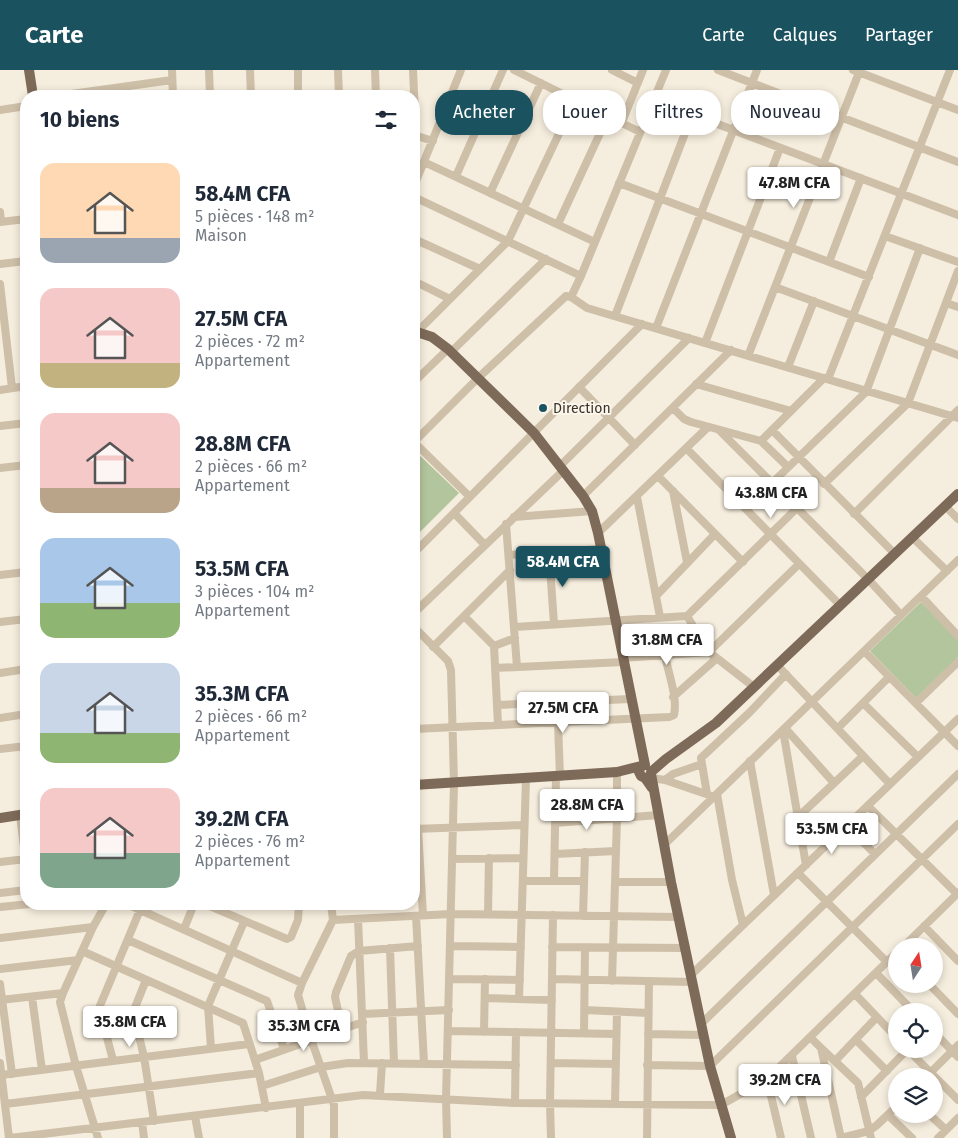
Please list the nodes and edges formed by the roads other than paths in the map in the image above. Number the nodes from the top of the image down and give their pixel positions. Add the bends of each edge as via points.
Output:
1 (30, 70) edge
2 (172, 70) edge
3 (209, 70) edge
4 (250, 70) edge
5 (298, 70) edge
6 (338, 70) edge
7 (375, 70) edge
8 (413, 70) edge
9 (461, 70) edge
10 (503, 70) edge
11 (514, 70) edge
12 (612, 70) edge
13 (643, 70) edge
14 (666, 70) edge
15 (718, 70) edge
16 (757, 70) edge
17 (950, 70) edge
18 (857, 71) edge
19 (172, 80) junction
20 (541, 83) junction
21 (638, 83) junction
22 (752, 83) junction
23 (32, 90) edge
24 (124, 90) edge
25 (173, 90) edge
26 (210, 90) edge
27 (251, 90) edge
28 (298, 90) edge
29 (339, 90) edge
30 (376, 90) edge
31 (414, 90) edge
32 (555, 90) edge
33 (658, 90) edge
34 (749, 90) edge
35 (937, 102) junction
36 (20, 107) edge
37 (0, 110) edge
38 (958, 110) edge
39 (626, 112) edge
40 (842, 117) junction
41 (559, 135) edge
42 (599, 135) edge
43 (639, 135) edge
44 (684, 135) edge
45 (732, 135) edge
46 (747, 135) edge
47 (420, 137) edge
48 (432, 141) junction
49 (920, 147) junction
50 (780, 148) junction
51 (424, 162) junction
52 (958, 162) edge
53 (823, 164) junction
54 (420, 172) edge
55 (456, 176) junction
56 (861, 178) junction
57 (619, 183) junction
58 (490, 193) junction
59 (902, 194) junction
60 (660, 198) junction
61 (420, 200) edge
62 (525, 208) junction
63 (0, 212) edge
64 (701, 214) junction
65 (958, 215) edge
66 (20, 220) edge
67 (1, 222) edge
68 (558, 224) junction
69 (748, 231) junction
70 (885, 236) junction
71 (420, 242) edge
72 (508, 242) junction
73 (595, 242) junction
74 (791, 248) junction
75 (920, 248) junction
76 (546, 259) junction
77 (20, 262) edge
78 (829, 262) junction
79 (958, 262) edge
80 (0, 264) edge
81 (480, 269) junction
82 (958, 271) edge
83 (581, 276) junction
84 (869, 277) junction
85 (0, 284) edge
86 (420, 284) edge
87 (775, 287) junction
88 (571, 296) junction
89 (450, 299) junction
90 (814, 301) junction
91 (946, 303) junction
92 (958, 307) edge
93 (615, 316) junction
94 (853, 316) junction
95 (642, 324) junction
96 (420, 327) edge
97 (656, 328) junction
98 (889, 329) junction
99 (420, 332) edge
100 (689, 338) junction
101 (705, 343) junction
102 (930, 345) junction
103 (449, 350) junction
104 (731, 350) junction
105 (958, 355) edge
106 (748, 356) junction
107 (788, 367) junction
108 (420, 377) edge
109 (478, 378) junction
110 (826, 379) junction
111 (696, 384) junction
112 (20, 387) edge
113 (579, 387) junction
114 (12, 388) junction
115 (0, 390) edge
116 (866, 392) junction
117 (908, 403) junction
118 (673, 408) junction
119 (958, 410) edge
120 (791, 411) junction
121 (955, 417) edge
122 (609, 418) junction
123 (20, 424) edge
124 (0, 426) edge
125 (708, 427) junction
126 (719, 430) junction
127 (772, 430) junction
128 (534, 432) junction
129 (420, 436) edge
130 (761, 441) junction
131 (636, 445) junction
132 (420, 448) edge
133 (686, 448) junction
134 (798, 457) junction
135 (20, 466) edge
136 (788, 467) junction
137 (0, 468) edge
138 (562, 468) junction
139 (658, 476) junction
140 (772, 483) junction
141 (824, 484) junction
142 (673, 491) junction
143 (958, 494) edge
144 (583, 496) junction
145 (637, 496) junction
146 (470, 497) junction
147 (945, 506) junction
148 (797, 508) junction
149 (592, 511) junction
150 (454, 513) junction
151 (854, 514) junction
152 (514, 517) junction
153 (958, 519) edge
154 (506, 524) junction
155 (598, 533) junction
156 (715, 534) junction
157 (770, 535) junction
158 (912, 537) junction
159 (484, 544) junction
160 (420, 547) edge
161 (601, 550) junction
162 (549, 553) junction
163 (895, 554) junction
164 (509, 555) junction
165 (958, 560) edge
166 (687, 562) junction
167 (743, 562) junction
168 (799, 564) junction
169 (510, 570) junction
170 (947, 571) junction
171 (20, 573) edge
172 (0, 575) edge
173 (868, 579) junction
174 (656, 596) junction
175 (921, 596) junction
176 (840, 605) junction
177 (420, 607) edge
178 (901, 615) junction
179 (464, 616) junction
180 (686, 616) junction
181 (660, 617) junction
182 (20, 620) edge
183 (615, 620) junction
184 (0, 622) edge
185 (554, 624) junction
186 (515, 627) junction
187 (420, 633) edge
188 (958, 636) edge
189 (515, 638) junction
190 (494, 646) junction
191 (433, 647) junction
192 (864, 651) junction
193 (709, 652) junction
194 (664, 655) junction
195 (716, 659) junction
196 (623, 660) junction
197 (958, 662) edge
198 (777, 665) junction
199 (517, 667) junction
200 (496, 668) junction
201 (20, 670) edge
202 (0, 673) edge
203 (786, 674) junction
204 (889, 677) junction
205 (754, 687) junction
206 (673, 696) junction
207 (630, 699) junction
208 (812, 701) junction
209 (863, 703) junction
210 (916, 703) junction
211 (497, 705) junction
212 (20, 715) edge
213 (0, 718) edge
214 (958, 719) edge
215 (634, 720) junction
216 (558, 723) junction
217 (498, 725) junction
218 (453, 727) junction
219 (838, 728) junction
220 (420, 729) edge
221 (784, 729) junction
222 (944, 732) junction
223 (958, 746) edge
224 (20, 747) edge
225 (0, 750) edge
226 (863, 756) junction
227 (918, 757) junction
228 (750, 762) junction
229 (702, 764) junction
230 (621, 772) junction
231 (646, 772) junction
232 (958, 774) edge
233 (558, 777) junction
234 (526, 779) junction
235 (665, 780) junction
236 (454, 783) junction
237 (834, 783) junction
238 (890, 784) junction
239 (420, 785) edge
240 (713, 795) junction
241 (868, 806) junction
242 (20, 815) edge
243 (659, 815) junction
244 (0, 818) edge
245 (617, 818) junction
246 (797, 818) junction
247 (555, 822) junction
248 (958, 824) edge
249 (524, 825) junction
250 (847, 826) junction
251 (453, 828) junction
252 (420, 829) edge
253 (896, 834) junction
254 (664, 845) junction
255 (616, 851) junction
256 (585, 852) junction
257 (554, 854) junction
258 (876, 854) junction
259 (489, 858) junction
260 (523, 858) junction
261 (452, 859) junction
262 (922, 859) junction
263 (20, 860) edge
264 (0, 862) edge
265 (806, 865) junction
266 (798, 873) junction
267 (522, 881) junction
268 (554, 881) junction
269 (584, 881) junction
270 (615, 882) junction
271 (671, 882) junction
272 (20, 891) edge
273 (0, 893) edge
274 (774, 895) junction
275 (955, 896) edge
276 (827, 902) junction
277 (20, 905) edge
278 (0, 907) edge
279 (958, 907) edge
280 (103, 910) edge
281 (140, 910) joint
282 (192, 910) edge
283 (221, 910) edge
284 (299, 910) edge
285 (331, 910) edge
286 (420, 910) edge
287 (451, 914) junction
288 (488, 914) junction
289 (420, 915) junction
290 (522, 915) junction
291 (553, 915) junction
292 (583, 916) junction
293 (614, 916) junction
294 (679, 917) junction
295 (358, 919) junction
296 (332, 920) junction
297 (244, 922) junction
298 (743, 925) junction
299 (924, 926) junction
300 (93, 927) junction
301 (852, 928) junction
302 (184, 930) junction
303 (0, 938) edge
304 (912, 938) edge
305 (128, 940) junction
306 (418, 946) junction
307 (450, 946) junction
308 (390, 948) junction
309 (521, 948) junction
310 (552, 948) junction
311 (585, 948) junction
312 (613, 948) junction
313 (686, 948) junction
314 (82, 951) junction
315 (359, 951) junction
316 (232, 952) junction
317 (78, 960) junction
318 (958, 961) edge
319 (887, 962) joint
320 (116, 966) junction
321 (0, 969) edge
322 (876, 973) junction
323 (692, 978) junction
324 (449, 979) junction
325 (485, 979) junction
326 (146, 980) junction
327 (220, 980) junction
328 (520, 980) junction
329 (552, 980) junction
330 (585, 980) junction
331 (612, 981) junction
332 (649, 981) junction
333 (302, 983) junction
334 (0, 984) edge
335 (63, 993) junction
336 (938, 993) edge
337 (855, 994) junction
338 (32, 997) junction
339 (485, 998) junction
340 (519, 999) junction
341 (1, 1000) edge
342 (552, 1000) junction
343 (905, 1003) edge
344 (208, 1006) junction
345 (448, 1010) junction
346 (584, 1010) junction
347 (421, 1011) junction
348 (617, 1012) junction
349 (393, 1013) junction
350 (648, 1013) junction
351 (958, 1014) edge
352 (363, 1018) junction
353 (877, 1018) junction
354 (702, 1023) junction
355 (342, 1028) junction
356 (888, 1029) edge
357 (448, 1031) junction
358 (3, 1032) edge
359 (484, 1032) junction
360 (516, 1032) junction
361 (551, 1033) junction
362 (584, 1033) junction
363 (616, 1034) junction
364 (648, 1034) junction
365 (704, 1035) junction
366 (811, 1038) junction
367 (312, 1039) junction
368 (856, 1040) junction
369 (943, 1042) edge
370 (249, 1044) junction
371 (958, 1045) edge
372 (211, 1048) junction
373 (820, 1048) junction
374 (284, 1049) junction
375 (952, 1051) junction
376 (792, 1056) junction
377 (144, 1057) junction
378 (899, 1058) edge
379 (915, 1058) edge
380 (958, 1058) edge
381 (113, 1060) junction
382 (255, 1060) junction
383 (834, 1061) junction
384 (10, 1062) junction
385 (364, 1062) junction
386 (0, 1063) edge
387 (382, 1063) junction
388 (394, 1063) junction
389 (424, 1063) junction
390 (551, 1063) junction
391 (447, 1064) junction
392 (616, 1064) junction
393 (516, 1065) junction
394 (647, 1065) junction
395 (76, 1066) junction
396 (710, 1066) junction
397 (322, 1068) junction
398 (924, 1068) edge
399 (935, 1068) edge
400 (42, 1070) junction
401 (887, 1071) junction
402 (259, 1073) junction
403 (12, 1074) junction
404 (1, 1075) junction
405 (767, 1079) junction
406 (148, 1086) junction
407 (262, 1086) junction
408 (943, 1087) edge
409 (84, 1094) junction
410 (380, 1094) junction
411 (332, 1098) junction
412 (861, 1098) junction
413 (446, 1099) junction
414 (958, 1100) edge
415 (515, 1102) junction
416 (300, 1103) junction
417 (550, 1103) junction
418 (5, 1104) junction
419 (615, 1104) junction
420 (646, 1104) junction
421 (721, 1105) junction
422 (266, 1108) junction
423 (888, 1115) edge
424 (195, 1116) junction
425 (958, 1118) edge
426 (154, 1121) junction
427 (142, 1122) junction
428 (896, 1123) edge
429 (939, 1123) edge
430 (95, 1128) junction
431 (946, 1130) junction
432 (870, 1136) edge
433 (300, 1137) edge
434 (10, 1138) edge
435 (98, 1138) edge
436 (144, 1138) edge
437 (199, 1138) edge
438 (290, 1138) edge
439 (334, 1138) edge
440 (447, 1138) edge
441 (551, 1138) edge
442 (647, 1138) edge
443 (731, 1138) edge
444 (781, 1138) edge
445 (811, 1138) edge
446 (841, 1138) edge
447 (912, 1138) edge
448 (938, 1138) edge

1 - 23 main road
2 - 19 street
3 - 26 street
4 - 27 street
5 - 28 street
6 - 29 street
7 - 30 street
8 - 31 street
9 - 48 street
10 - 55 street
11 - 20 street
12 - 21 street
13 - 21 street
14 - 33 street
15 - 22 street
16 - 22 street
17 - 35 street
18 - 35 street
18 - 40 street
19 - 24 street
19 - 25 street
20 - 32 street
20 - 58 street
21 - 39 street
22 - 34 street
22 - 40 street
35 - 38 street
35 - 49 street
36 - 37 street
40 - 49 street
40 - 53 street
41 - 62 street
42 - 68 street
43 - 57 street
44 - 60 street
45 - 64 street
46 - 50 street
47 - 48 street
48 - 51 street
49 - 52 street
49 - 59 street
50 - 53 street
50 - 69 street
51 - 54 street
51 - 55 street
53 - 56 street
53 - 74 street
55 - 58 street
56 - 59 street
56 - 78 street
57 - 60 street
57 - 73 street
58 - 62 street
59 - 65 street
59 - 70 street
60 - 64 street
60 - 93 street
61 - 72 street
62 - 68 street
62 - 72 street
63 - 67 street
64 - 69 street
64 - 97 street
66 - 67 street
68 - 73 street
69 - 74 street
69 - 101 street
70 - 75 street
70 - 84 street
71 - 81 street
72 - 76 street
72 - 81 street
73 - 83 street
74 - 78 street
74 - 87 street
75 - 79 street
75 - 98 street
76 - 83 street
76 - 103 street
77 - 80 street
78 - 84 street
81 - 89 street
82 - 91 street
83 - 88 street
84 - 94 street
85 - 114 street
86 - 89 street
87 - 90 street
87 - 106 street
88 - 93 street via 587,308
88 - 109 street via 566,296
89 - 96 street
90 - 94 street
90 - 107 street
91 - 92 street
91 - 102 street
93 - 95 street
94 - 98 street
94 - 110 street
95 - 97 street
95 - 113 street
97 - 100 street
98 - 102 street
98 - 116 street
99 - 103 main road
100 - 101 street
100 - 122 street
101 - 104 street
102 - 105 street
102 - 117 street
103 - 108 street
103 - 109 main road
104 - 106 street
104 - 111 street
106 - 107 street
107 - 110 street
109 - 128 main road
109 - 129 street
110 - 116 street
110 - 120 street
111 - 118 street
111 - 120 street
112 - 114 street
113 - 122 street
113 - 128 street
114 - 115 street
116 - 117 street
116 - 134 street
117 - 121 street
117 - 141 street
118 - 125 street via 688,420
118 - 131 street
119 - 121 street
120 - 127 street
121 - 151 street
122 - 131 street
122 - 138 street
123 - 124 street
125 - 126 street
125 - 133 street
126 - 130 street
126 - 140 street
127 - 130 street
127 - 134 street
128 - 138 main road
128 - 146 street
130 - 136 street
131 - 144 street
132 - 146 street
133 - 139 street
133 - 157 street
134 - 136 street
134 - 141 street
135 - 137 street
136 - 140 street
138 - 144 main road
138 - 152 street
139 - 142 street
139 - 145 street
140 - 148 street
141 - 151 street
142 - 156 street
142 - 166 street
143 - 147 main road
144 - 149 main road
145 - 155 street
145 - 174 street
146 - 150 street
147 - 153 street
147 - 158 main road
148 - 157 street
148 - 173 street
149 - 152 street
149 - 155 main road
150 - 159 street
150 - 160 street
151 - 163 street
152 - 154 street
154 - 159 street
154 - 164 street
155 - 161 main road
156 - 166 street
156 - 167 street
157 - 167 street
157 - 168 street
158 - 163 main road
158 - 170 street
159 - 177 street
161 - 162 street
161 - 183 main road
162 - 164 street
162 - 185 street
163 - 173 main road
164 - 169 street
165 - 170 street
166 - 174 street
167 - 180 street
168 - 176 street
168 - 193 street
169 - 179 street
169 - 186 street
170 - 175 street
171 - 172 street
173 - 176 main road
173 - 178 street
174 - 181 street
175 - 178 street
175 - 188 street
176 - 198 main road
178 - 192 street
179 - 190 street
179 - 191 street
180 - 181 street
180 - 193 street
181 - 183 street
182 - 184 street
183 - 185 street
183 - 196 main road
185 - 186 street
186 - 189 street
187 - 191 street
189 - 190 street
189 - 199 street
190 - 200 street
191 - 218 street via 450,665
192 - 204 street
192 - 208 street
193 - 194 street
193 - 195 street
194 - 196 street
194 - 206 street
195 - 205 street
195 - 206 street
196 - 199 street
196 - 207 main road
197 - 210 street
198 - 203 street
198 - 205 main road
199 - 200 street
200 - 211 street
201 - 202 street
203 - 208 street
203 - 229 street via 702,757
204 - 209 street
204 - 210 street
205 - 231 main road via 716,723
206 - 215 street via 674,715
207 - 211 street
207 - 215 main road
208 - 219 street
208 - 221 street
209 - 219 street
209 - 227 street
210 - 222 street
211 - 217 street
212 - 213 street
214 - 222 street
215 - 216 street
215 - 231 main road
216 - 217 street
216 - 233 street
217 - 218 street
218 - 220 street
218 - 236 street
219 - 226 street
221 - 228 street
221 - 237 street
221 - 246 street
222 - 223 street
222 - 227 street
224 - 225 street
226 - 237 street
226 - 238 street
227 - 238 street
228 - 240 street
228 - 274 street
229 - 235 street
229 - 240 street
230 - 231 main road
230 - 233 main road
230 - 245 street
231 - 235 street
231 - 243 main road
232 - 253 street
233 - 234 main road
233 - 247 street
234 - 236 main road
234 - 249 street
235 - 240 street
236 - 239 main road
236 - 251 street
237 - 246 street
238 - 241 street
240 - 254 street
240 - 298 street
241 - 250 street
241 - 253 street
242 - 244 main road
243 - 245 street
243 - 254 main road
245 - 247 street
245 - 255 street
246 - 265 street
247 - 257 street
248 - 262 street
249 - 251 street
249 - 260 street
250 - 258 street
250 - 265 street
251 - 252 street
251 - 261 street
253 - 258 street
253 - 262 street
254 - 271 main road
255 - 256 street
255 - 270 street
256 - 257 street
256 - 269 street
257 - 268 street
258 - 276 street
259 - 260 street
259 - 261 street
259 - 288 street
260 - 267 street
261 - 287 street
262 - 275 street
262 - 301 street
263 - 264 street
265 - 266 street
266 - 274 street
266 - 276 street
267 - 268 street
267 - 290 street
268 - 269 street
269 - 292 street
270 - 271 street
270 - 293 street
271 - 294 main road
272 - 273 street
274 - 298 street
275 - 279 street
275 - 299 street
276 - 301 street
276 - 354 street
277 - 278 street
280 - 300 street
281 - 302 street
281 - 305 street
282 - 302 street
283 - 297 street
284 - 297 street via 291,937 287,939
285 - 296 street
286 - 289 street
287 - 288 street
287 - 289 street
287 - 307 street
288 - 290 street
289 - 295 street
289 - 306 street
290 - 291 street
290 - 309 street
291 - 292 street
291 - 310 street
292 - 293 street
293 - 294 street
293 - 312 street
294 - 313 main road
295 - 296 street
295 - 315 street
296 - 333 street
297 - 316 street
298 - 323 street
299 - 304 street
299 - 318 street
300 - 303 street
300 - 314 street
301 - 319 street
301 - 396 street
302 - 316 street
305 - 320 street
305 - 327 street
306 - 308 street
306 - 347 street
307 - 309 street
307 - 324 street
308 - 315 street
308 - 349 street
309 - 328 street
310 - 311 street
310 - 329 street
311 - 312 street
311 - 330 street
312 - 313 street
312 - 331 street
313 - 323 main road
314 - 317 street
314 - 320 street
315 - 352 street
315 - 355 street via 350,956 336,992
316 - 327 street
316 - 333 street
317 - 321 street
317 - 335 street
319 - 322 street
320 - 326 street
320 - 381 street via 99,1008
322 - 337 street
322 - 343 street
323 - 332 street
323 - 354 main road
324 - 325 street
324 - 345 street
325 - 328 street
325 - 339 street
326 - 344 street
326 - 377 street via 134,1010
327 - 344 street
327 - 374 street via 267,1001
328 - 340 street
329 - 330 street
329 - 342 street
330 - 331 street
330 - 346 street
331 - 332 street
332 - 350 street
333 - 367 street via 298,995
334 - 341 street
335 - 338 street
335 - 395 street via 60,1007
336 - 351 street
337 - 353 street
337 - 366 street
338 - 341 street
338 - 400 street
339 - 340 street
339 - 359 street
340 - 342 street
341 - 358 street
342 - 361 street
344 - 370 street via 242,1023
344 - 372 street
345 - 347 street
345 - 357 street
346 - 348 street
346 - 362 street
347 - 349 street
347 - 389 street
348 - 350 street
348 - 363 street
349 - 352 street
349 - 388 street
350 - 364 street
352 - 355 street
352 - 385 street
353 - 356 street
353 - 368 street
354 - 365 main road
355 - 367 street
357 - 359 street
357 - 391 street
358 - 384 street
359 - 360 street
360 - 361 street
360 - 393 street
361 - 362 street
361 - 390 street
362 - 363 street
363 - 392 street
364 - 365 street
364 - 394 street
365 - 396 main road
366 - 373 street
366 - 376 street
367 - 374 street
367 - 397 street
368 - 383 street
368 - 401 street
369 - 375 street
370 - 372 street
370 - 382 street
371 - 375 street
372 - 377 street
373 - 383 street
373 - 446 street
374 - 382 street
375 - 380 street
375 - 399 street
376 - 405 street
376 - 445 street
377 - 381 street
377 - 406 street
378 - 401 street
379 - 398 street
381 - 395 street
382 - 402 street
383 - 412 street via 858,1083
384 - 386 street
384 - 403 street
385 - 387 street
385 - 397 street
386 - 404 street
387 - 388 street
387 - 410 street
388 - 389 street
389 - 391 street
390 - 392 street
390 - 417 street
391 - 393 street
391 - 413 street
392 - 419 street
393 - 415 street
394 - 396 street
394 - 420 street
395 - 400 street
395 - 409 street
396 - 421 main road
397 - 407 street
397 - 411 street
400 - 403 street
401 - 412 street
402 - 406 street
402 - 407 street
403 - 404 street
404 - 418 street
405 - 421 street
405 - 444 street
406 - 409 street
406 - 426 street
407 - 422 street
408 - 414 street
409 - 418 street
409 - 430 street
410 - 411 street
410 - 413 street
411 - 416 street
411 - 439 street
412 - 432 street
413 - 415 street
413 - 440 street
415 - 417 street
416 - 422 street
416 - 433 street
417 - 419 street
417 - 441 street
418 - 434 street
419 - 420 street
420 - 421 street
420 - 442 street
421 - 443 main road
422 - 424 street
423 - 432 street
424 - 426 street
424 - 437 street
425 - 431 street
426 - 427 street
427 - 430 street
427 - 436 street
428 - 447 street
429 - 431 street
430 - 434 street
430 - 435 street
431 - 448 street
432 - 446 street
433 - 438 street

